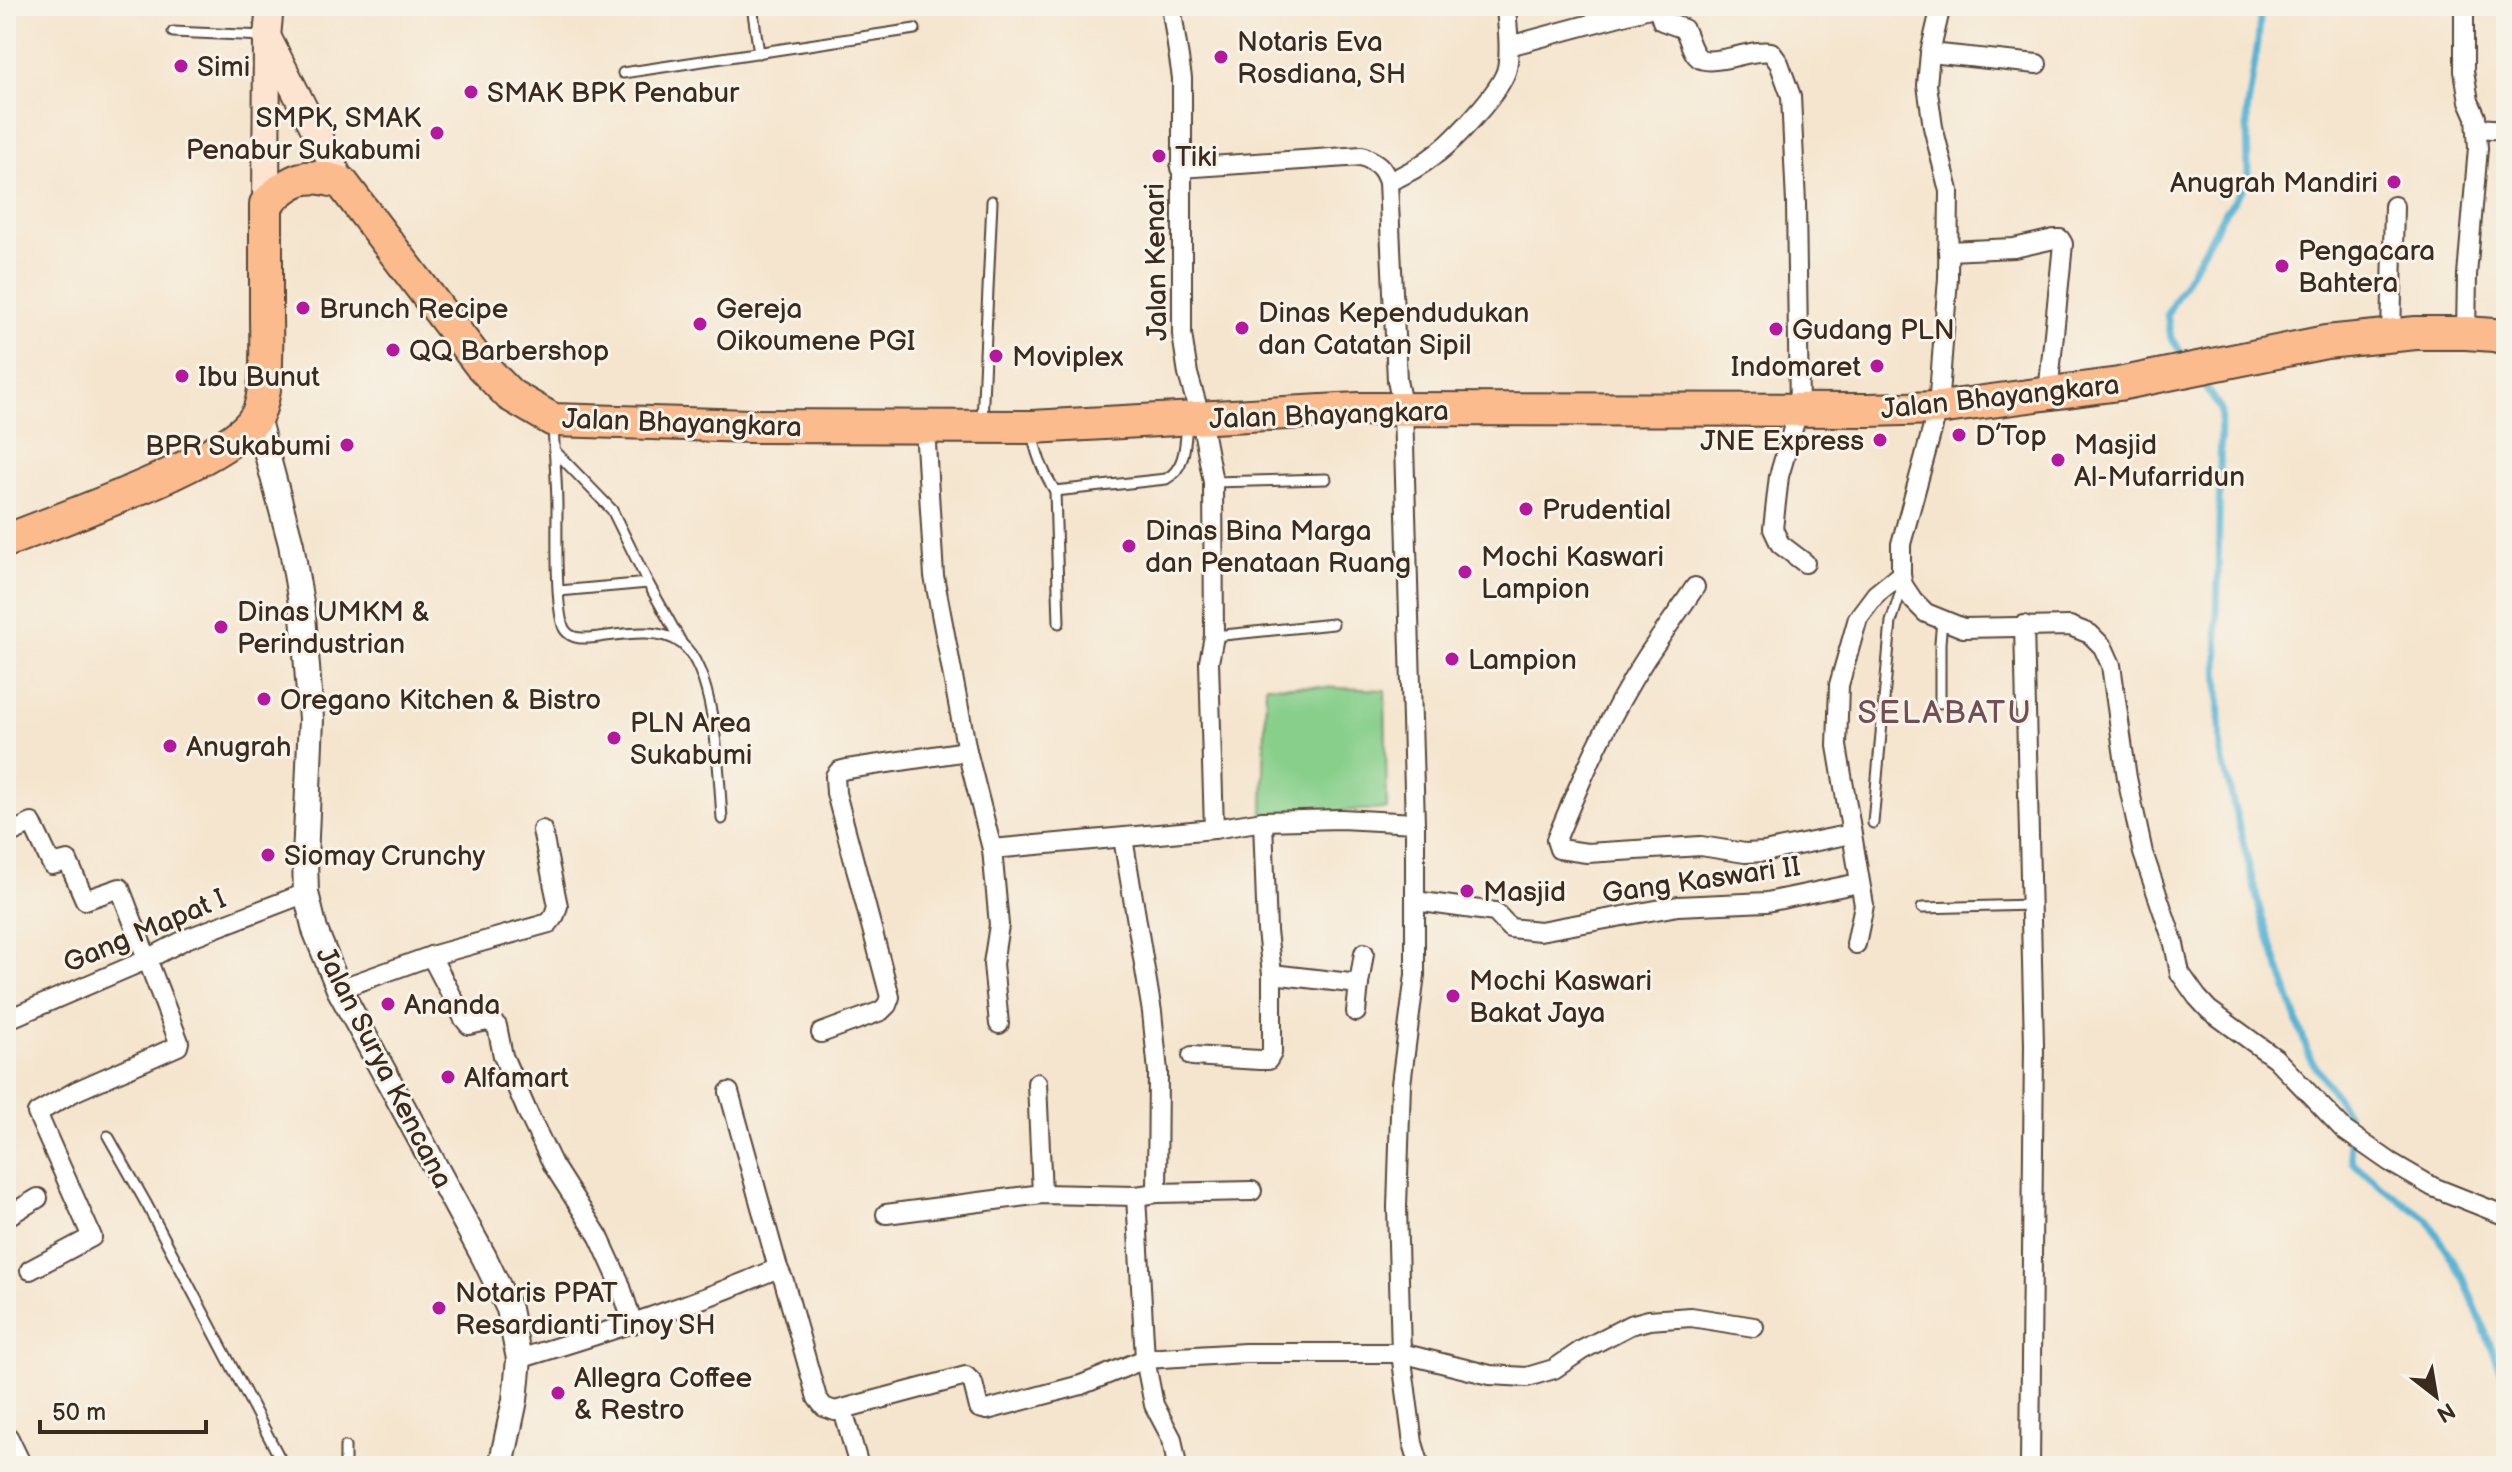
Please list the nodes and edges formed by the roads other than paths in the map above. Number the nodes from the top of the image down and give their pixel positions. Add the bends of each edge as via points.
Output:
1 (270, 6) edge
2 (752, 6) edge
3 (1171, 6) edge
4 (1506, 6) edge
5 (1657, 6) edge
6 (1941, 6) edge
7 (2464, 6) edge
8 (915, 29) dead end
9 (173, 32) dead end
10 (267, 37) junction
11 (1509, 46) junction
12 (759, 53) junction
13 (1930, 53) junction
14 (2037, 64) dead end
15 (623, 73) dead end
16 (2478, 128) junction
17 (2506, 130) edge
18 (1180, 168) junction
19 (1388, 182) junction
20 (342, 183) junction
21 (992, 201) dead end
22 (266, 204) junction
23 (2394, 206) dead end
24 (1948, 251) junction
25 (2466, 333) junction
26 (2391, 336) junction
27 (2506, 338) edge
28 (2048, 394) junction
29 (1799, 408) junction
30 (1938, 408) junction
31 (1403, 410) junction
32 (257, 417) junction
33 (1194, 419) junction
34 (925, 427) junction
35 (982, 427) junction
36 (1032, 427) junction
37 (553, 435) junction
38 (2506, 449) edge
39 (1326, 479) dead end
40 (1213, 482) junction
41 (1055, 491) junction
42 (2503, 497) dead end
43 (6, 541) edge
44 (1805, 563) dead end
45 (1902, 580) junction
46 (648, 583) junction
47 (1695, 587) dead end
48 (559, 591) junction
49 (1942, 620) junction
50 (1059, 623) dead end
51 (1333, 624) dead end
52 (2024, 625) junction
53 (1214, 636) junction
54 (682, 644) junction
55 (1940, 703) dead end
56 (967, 751) junction
57 (722, 819) dead end
58 (1263, 821) junction
59 (1415, 823) junction
60 (1873, 823) dead end
61 (1214, 829) junction
62 (542, 830) dead end
63 (1851, 834) junction
64 (6, 835) edge
65 (1123, 838) junction
66 (992, 849) junction
67 (1859, 883) junction
68 (306, 893) junction
69 (1415, 901) junction
70 (2031, 905) junction
71 (1922, 908) dead end
72 (1856, 944) dead end
73 (1364, 953) dead end
74 (431, 956) junction
75 (146, 960) junction
76 (1272, 974) junction
77 (1359, 984) junction
78 (339, 989) junction
79 (1356, 1012) dead end
80 (6, 1020) edge
81 (999, 1024) dead end
82 (821, 1033) dead end
83 (1192, 1056) dead end
84 (1037, 1083) dead end
85 (729, 1092) dead end
86 (108, 1136) dead end
87 (1252, 1191) dead end
88 (1157, 1193) junction
89 (1042, 1194) junction
90 (1136, 1196) junction
91 (38, 1198) dead end
92 (886, 1214) dead end
93 (2506, 1216) edge
94 (6, 1217) edge
95 (778, 1268) junction
96 (30, 1270) dead end
97 (633, 1324) junction
98 (1754, 1327) dead end
99 (1401, 1353) junction
100 (519, 1359) junction
101 (1145, 1359) junction
102 (843, 1410) junction
103 (6, 1439) edge
104 (345, 1447) dead end
105 (19, 1466) edge
106 (284, 1466) edge
107 (345, 1466) edge
108 (501, 1466) edge
109 (859, 1466) edge
110 (1177, 1466) edge
111 (1420, 1466) edge
112 (2030, 1466) edge

1 - 10 main road, Jalan Surya Kencana
2 - 12 lane
3 - 18 street, Jalan Kenari via 1182,78
4 - 11 street
5 - 11 street
5 - 29 street via 1664,23 1684,29 1701,59 1767,51 1787,79 1793,130
6 - 13 street
7 - 16 street via 2464,71
8 - 12 lane
9 - 10 lane
10 - 20 main road
10 - 22 main road, Jalan Surya Kencana
11 - 19 street via 1507,69 1496,91 1439,152
12 - 15 lane
13 - 14 street
13 - 24 street via 1930,107 1949,191
16 - 17 street
16 - 25 street
18 - 19 street via 1362,156 1377,162
18 - 33 street, Jalan Kenari via 1182,334
19 - 31 street via 1397,380
20 - 22 highway via 323,176 303,177 282,187
20 - 37 highway, Jalan Bhayangkara via 480,364
21 - 35 lane
22 - 32 highway, Jalan Surya Kencana via 266,352
23 - 26 street
24 - 28 street via 2014,248 2060,239
24 - 30 street
25 - 26 highway, Jalan Bhayangkara
25 - 27 highway, Jalan Bhayangkara
26 - 28 highway, Jalan Bhayangkara via 2326,342
28 - 30 highway, Jalan Bhayangkara
29 - 30 highway, Jalan Bhayangkara
29 - 31 highway, Jalan Bhayangkara
29 - 44 street via 1779,476 1773,529 1780,544
30 - 45 street via 1901,544
31 - 33 highway, Jalan Bhayangkara
31 - 59 street
32 - 43 highway via 208,456
32 - 68 street, Jalan Surya Kencana via 291,544 303,615 311,719
33 - 36 highway, Jalan Bhayangkara
33 - 40 street, Jalan Kenari
33 - 41 lane via 1176,474
34 - 35 highway, Jalan Bhayangkara
34 - 37 highway, Jalan Bhayangkara via 751,426
34 - 56 street via 934,576
35 - 36 highway, Jalan Bhayangkara
36 - 41 lane via 1034,448
37 - 46 lane via 612,510
37 - 48 lane
38 - 42 lane
39 - 40 lane
40 - 53 street, Jalan Kenari
41 - 50 lane
45 - 49 street via 1913,600
45 - 60 lane via 1891,622
45 - 63 street via 1876,594 1858,618 1839,685 1837,746
46 - 48 lane
46 - 54 lane
47 - 63 street via 1601,738 1556,845 1581,853 1701,846 1745,853
48 - 54 lane via 563,625 575,637 636,633 667,636
49 - 52 street via 1963,628
49 - 55 lane
51 - 53 lane
52 - 70 street
52 - 93 street via 2070,626 2103,647 2113,677 2143,853 2180,973 2197,997 2275,1058 2344,1130 2433,1187
53 - 61 street, Jalan Kenari via 1209,662
54 - 57 lane via 707,692
56 - 66 street
56 - 82 street via 847,769 835,776 890,997 881,1011
58 - 59 street
58 - 61 street
58 - 76 street
59 - 69 street
61 - 65 street
62 - 74 street via 558,906 549,923
63 - 67 street
64 - 75 street via 32,823 52,865 68,861 85,900 120,888
65 - 66 street
65 - 88 street via 1157,1057
66 - 81 street
67 - 69 street, Gang Kaswari II via 1767,902 1678,906 1540,931 1510,928 1495,912
67 - 72 street via 1863,914
68 - 75 street, Gang Mapat I
68 - 78 street, Jalan Surya Kencana
69 - 99 street via 1415,975 1401,1084 1397,1207
70 - 71 lane
70 - 112 street
73 - 77 street
74 - 78 street
74 - 97 street via 469,1025 487,1021 497,1026 503,1056 527,1111 553,1165 599,1237
75 - 80 street, Gang Mapat I
75 - 96 street via 178,1046 37,1113 92,1237
76 - 77 street
76 - 83 street via 1273,1042 1268,1060
77 - 79 street
78 - 100 street, Jalan Surya Kencana via 509,1309
84 - 89 street
85 - 95 street
86 - 106 lane
87 - 88 street
88 - 90 street
89 - 90 street
89 - 92 street
90 - 101 street
91 - 94 street
95 - 97 street
95 - 102 street via 817,1398 824,1407
97 - 100 street
98 - 99 street via 1691,1317 1649,1320 1630,1325 1554,1369 1527,1377 1490,1375
99 - 101 street
99 - 111 street
100 - 108 street, Jalan Surya Kencana
101 - 102 street via 1081,1385 987,1410 979,1408 966,1376
101 - 110 street via 1154,1405 1172,1439
102 - 109 street
103 - 105 street
104 - 107 lane

